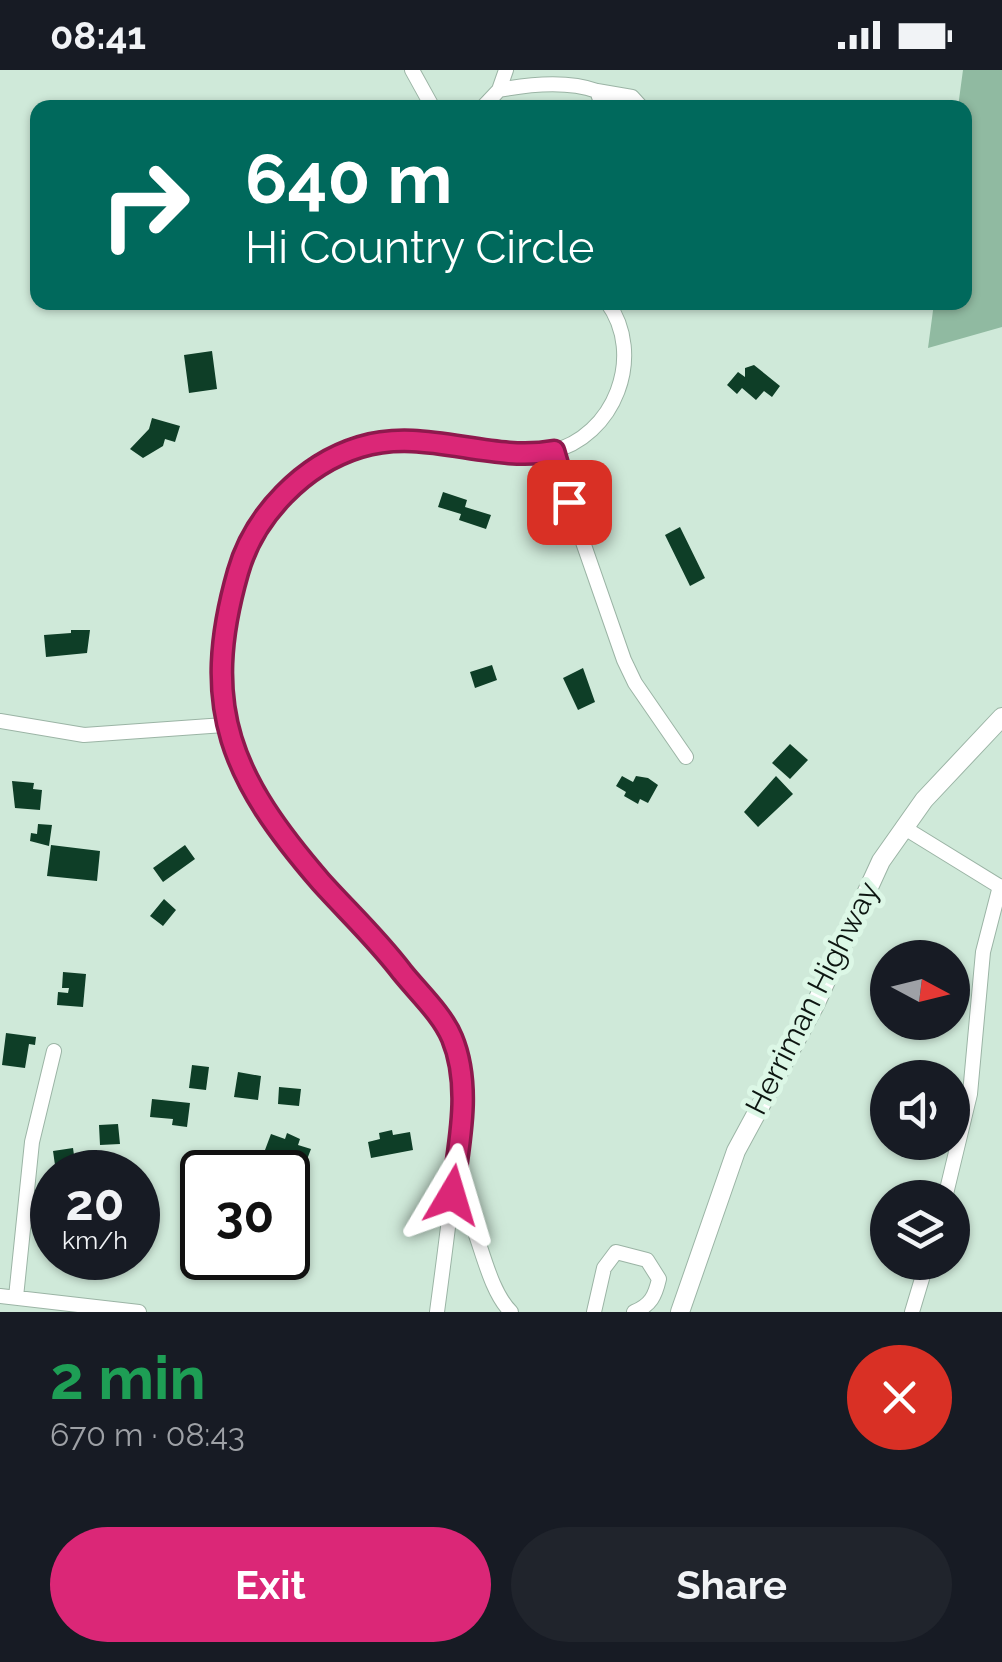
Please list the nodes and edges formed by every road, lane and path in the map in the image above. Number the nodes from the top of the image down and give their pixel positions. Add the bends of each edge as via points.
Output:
1 (412, 70) edge
2 (506, 70) edge
3 (499, 90) junction
4 (597, 91) junction
5 (429, 100) edge
6 (490, 100) edge
7 (600, 100) edge
8 (635, 100) edge
9 (612, 310) edge
10 (554, 451) junction
11 (1002, 716) edge
12 (0, 721) edge
13 (224, 725) junction
14 (686, 758) dead end
15 (903, 826) junction
16 (1001, 887) edge
17 (54, 1051) dead end
18 (949, 1180) edge
19 (452, 1195) junction
20 (921, 1280) edge
21 (0, 1296) edge
22 (16, 1298) junction
23 (138, 1312) edge
24 (436, 1312) edge
25 (511, 1312) edge
26 (594, 1312) edge
27 (634, 1312) edge
28 (680, 1312) edge
29 (912, 1312) edge

1 - 5 street
2 - 3 street
3 - 4 street via 561,84
3 - 6 street
4 - 7 street
4 - 8 street
9 - 10 street via 625,344 618,392 586,434
10 - 13 street via 510,454 433,441 382,442 305,476 254,531 240,564 227,622
10 - 14 street via 624,660
11 - 15 main road, Herriman Highway
12 - 13 street via 84,735
13 - 19 street via 262,807 450,1034 463,1084
15 - 16 street
15 - 28 main road, Herriman Highway via 740,1140
16 - 18 street via 983,952 970,1094
17 - 22 street via 32,1142
19 - 24 street
19 - 25 street via 470,1212 490,1283
20 - 29 street
21 - 22 street
22 - 23 street
26 - 27 street via 604,1268 616,1252 646,1260 659,1278 656,1294

